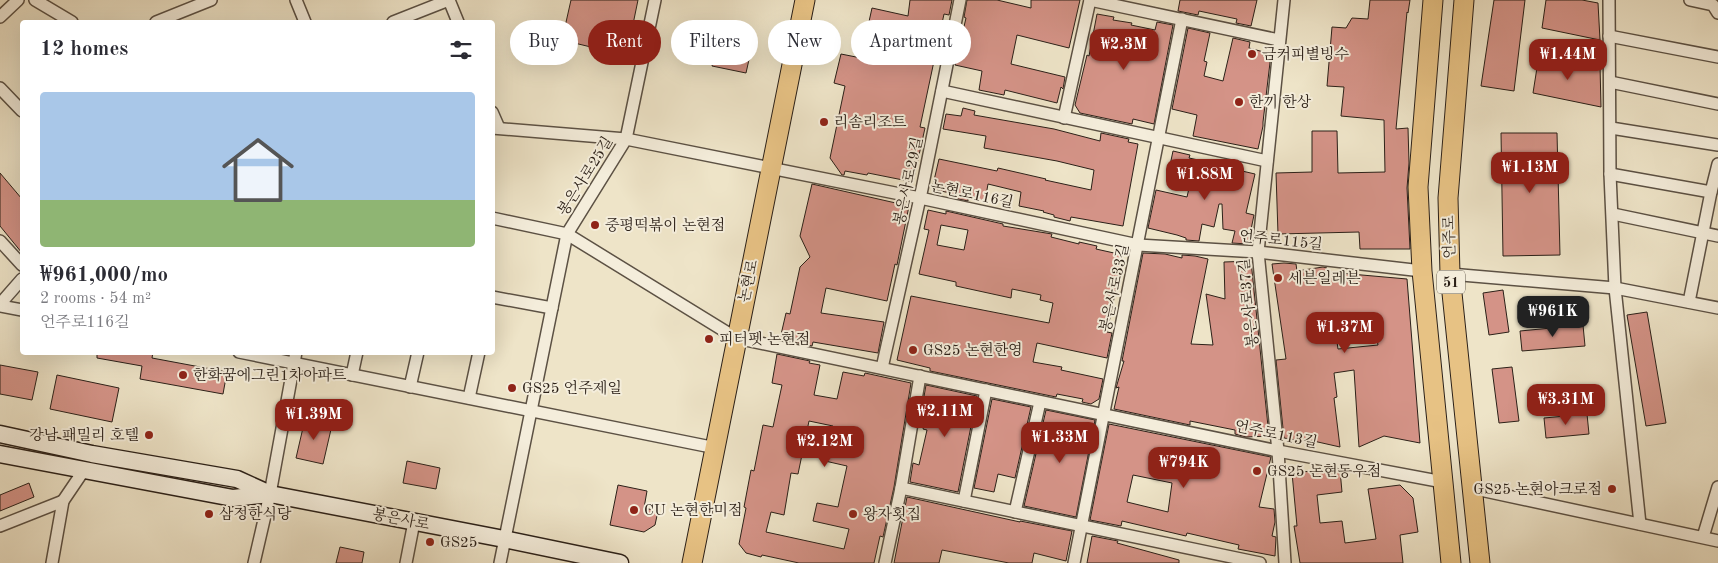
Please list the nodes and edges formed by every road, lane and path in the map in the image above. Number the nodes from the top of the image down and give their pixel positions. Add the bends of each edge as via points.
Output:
1 (18, 0) edge
2 (35, 0) edge
3 (211, 0) edge
4 (296, 0) edge
5 (449, 0) edge
6 (655, 0) edge
7 (805, 0) edge
8 (960, 0) edge
9 (1090, 0) edge
10 (1284, 0) edge
11 (1433, 0) edge
12 (1464, 0) edge
13 (1609, 0) edge
14 (1690, 0) edge
15 (1716, 6) edge
16 (0, 17) edge
17 (1182, 19) junction
18 (69, 20) edge
19 (161, 20) edge
20 (304, 20) edge
21 (398, 20) edge
22 (457, 20) edge
23 (1609, 36) junction
24 (1279, 40) junction
25 (1718, 57) edge
26 (1610, 82) junction
27 (0, 88) edge
28 (942, 91) junction
29 (1718, 104) edge
30 (20, 109) edge
31 (1064, 118) junction
32 (496, 128) edge
33 (1611, 128) junction
34 (1160, 137) junction
35 (626, 139) junction
36 (1718, 145) edge
37 (1268, 161) junction
38 (1718, 164) edge
39 (771, 168) junction
40 (1610, 174) junction
41 (1711, 192) junction
42 (1419, 197) junction
43 (920, 198) junction
44 (1448, 198) junction
45 (1613, 214) junction
46 (495, 219) edge
47 (1703, 233) junction
48 (567, 234) junction
49 (1718, 236) edge
50 (0, 241) edge
51 (1138, 244) junction
52 (1258, 252) junction
53 (20, 263) edge
54 (1422, 271) junction
55 (1450, 274) junction
56 (20, 281) edge
57 (1615, 288) junction
58 (495, 298) edge
59 (1688, 302) junction
60 (0, 305) edge
61 (552, 308) junction
62 (1718, 308) edge
63 (20, 310) edge
64 (736, 338) junction
65 (266, 355) edge
66 (356, 355) edge
67 (417, 355) edge
68 (478, 355) edge
69 (294, 358) edge
70 (882, 368) junction
71 (352, 375) junction
72 (920, 376) junction
73 (410, 387) junction
74 (986, 390) junction
75 (469, 398) junction
76 (1040, 402) junction
77 (532, 411) junction
78 (1103, 415) junction
79 (0, 434) edge
80 (716, 448) junction
81 (1278, 451) junction
82 (0, 454) edge
83 (84, 470) junction
84 (1443, 482) junction
85 (1718, 487) edge
86 (901, 488) junction
87 (1471, 488) junction
88 (270, 494) junction
89 (63, 501) junction
90 (964, 501) junction
91 (1016, 512) junction
92 (414, 522) junction
93 (1640, 524) junction
94 (0, 526) edge
95 (1082, 526) junction
96 (1703, 538) junction
97 (504, 539) junction
98 (1718, 540) edge
99 (52, 563) edge
100 (254, 563) edge
101 (406, 563) edge
102 (500, 563) edge
103 (620, 563) edge
104 (692, 563) edge
105 (885, 563) edge
106 (1074, 563) edge
107 (1260, 563) edge
108 (1286, 563) edge
109 (1451, 563) edge
110 (1480, 563) edge

1 - 16 street
2 - 18 street
3 - 19 street
4 - 20 street
5 - 21 street
5 - 22 street
6 - 35 street, 봉은사로25길
7 - 39 main road, 논현로
8 - 28 street, 봉은사로29길
9 - 17 street
9 - 31 street
10 - 24 street, 봉은사로37길
11 - 42 main road, 언주로 / 51
12 - 44 main road, 언주로 / 51
13 - 23 street
14 - 15 street
17 - 24 street
17 - 34 street, 봉은사로33길
23 - 25 street
23 - 26 street
24 - 37 street, 봉은사로37길
26 - 29 street
26 - 33 street
27 - 30 street
28 - 31 street
28 - 43 street, 봉은사로29길
31 - 34 street
32 - 35 street, 논현로116길
33 - 36 street
33 - 40 street
34 - 37 street
34 - 51 street, 봉은사로33길
35 - 39 street, 논현로116길
35 - 48 street, 봉은사로25길
37 - 52 street, 봉은사로37길
38 - 41 street
39 - 43 street, 논현로116길
39 - 64 main road, 논현로
40 - 41 street
40 - 45 street
41 - 47 street
42 - 44 main road via 1426,205 1435,208
42 - 54 main road, 언주로 / 51
43 - 51 street, 논현로116길
43 - 70 street, 봉은사로29길
44 - 55 main road, 언주로 / 51
45 - 47 street
45 - 57 street
46 - 48 street, 언주로113길
47 - 49 street
47 - 59 street
48 - 61 street, 봉은사로25길
48 - 64 street, 언주로113길
50 - 53 street
51 - 52 street, 언주로115길
51 - 78 street, 봉은사로33길
52 - 54 street, 언주로115길
52 - 81 street, 봉은사로37길
54 - 84 main road, 언주로 / 51
55 - 57 street
55 - 87 main road, 언주로 / 51
56 - 60 street
57 - 59 street
57 - 93 street
58 - 61 street
59 - 62 street
60 - 63 street
61 - 77 street, 봉은사로25길
64 - 70 street, 언주로113길
64 - 80 main road, 논현로
65 - 69 street
66 - 71 street
67 - 73 street
68 - 75 street
69 - 71 street
69 - 88 street
70 - 72 street, 언주로113길
71 - 73 street
72 - 74 street, 언주로113길
72 - 86 street
73 - 75 street
74 - 76 street, 언주로113길
74 - 90 street
75 - 77 street
76 - 78 street, 언주로113길
76 - 91 street
77 - 80 street
77 - 97 street, 봉은사로25길
78 - 81 street, 언주로113길
78 - 95 street, 봉은사로33길
79 - 88 main road, 봉은사로 via 237,479
80 - 104 main road, 논현로
81 - 84 street, 언주로113길
81 - 108 street, 봉은사로37길
82 - 83 main road, 봉은사로
83 - 88 main road, 봉은사로 via 233,498
83 - 89 street
84 - 109 main road, 언주로 / 51
85 - 96 street
86 - 90 street
86 - 105 street
87 - 93 street
87 - 110 main road, 언주로 / 51
88 - 92 main road, 봉은사로
88 - 100 street
89 - 94 street
89 - 99 street
90 - 91 street
91 - 95 street
92 - 97 main road, 봉은사로
92 - 101 street
93 - 96 street
95 - 106 street, 봉은사로33길
95 - 107 street
96 - 98 street
97 - 102 street, 봉은사로25길
97 - 103 main road, 봉은사로

